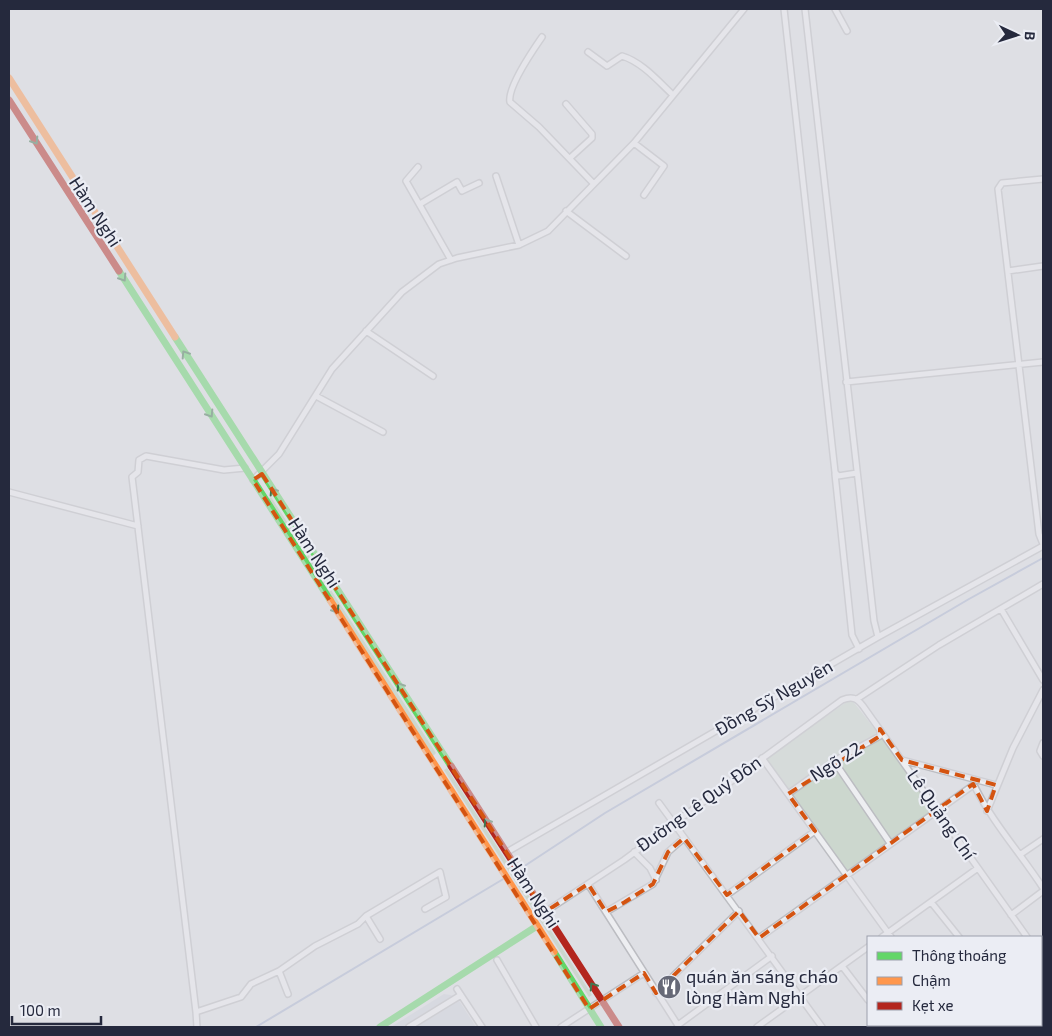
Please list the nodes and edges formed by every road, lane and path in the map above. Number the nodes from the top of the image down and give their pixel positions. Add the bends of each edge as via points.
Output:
1 (744, 9) edge
2 (784, 9) edge
3 (805, 9) edge
4 (835, 9) edge
5 (847, 30) dead end
6 (542, 37) dead end
7 (588, 52) dead end
8 (9, 78) edge
9 (673, 95) junction
10 (9, 100) edge
11 (566, 104) dead end
12 (634, 143) junction
13 (570, 158) junction
14 (418, 167) dead end
15 (496, 176) dead end
16 (1043, 178) edge
17 (593, 182) junction
18 (479, 183) dead end
19 (644, 195) dead end
20 (420, 204) junction
21 (566, 212) junction
22 (519, 245) junction
23 (626, 256) dead end
24 (451, 260) junction
25 (1043, 266) edge
26 (1008, 271) junction
27 (366, 331) junction
28 (1043, 362) edge
29 (1019, 364) junction
30 (433, 376) dead end
31 (846, 382) junction
32 (316, 396) junction
33 (383, 432) dead end
34 (245, 468) junction
35 (834, 472) junction
36 (857, 473) junction
37 (262, 474) junction
38 (253, 480) junction
39 (9, 492) edge
40 (138, 526) junction
41 (1043, 545) edge
42 (1043, 584) edge
43 (1001, 608) junction
44 (878, 638) junction
45 (859, 648) junction
46 (1043, 680) edge
47 (1043, 690) edge
48 (854, 699) junction
49 (880, 729) junction
50 (1043, 743) edge
51 (1043, 756) edge
52 (762, 758) junction
53 (902, 760) junction
54 (834, 761) junction
55 (996, 785) junction
56 (788, 794) junction
57 (659, 803) dead end
58 (937, 810) junction
59 (987, 811) junction
60 (673, 823) junction
61 (815, 831) junction
62 (684, 838) junction
63 (1043, 839) edge
64 (890, 843) junction
65 (507, 852) junction
66 (634, 852) junction
67 (1021, 854) junction
68 (978, 868) junction
69 (846, 875) junction
70 (656, 880) junction
71 (588, 884) junction
72 (1043, 890) edge
73 (727, 895) junction
74 (931, 902) junction
75 (425, 909) dead end
76 (738, 911) junction
77 (545, 912) junction
78 (606, 912) junction
79 (1011, 915) junction
80 (366, 916) junction
81 (537, 926) junction
82 (889, 935) edge
83 (958, 936) edge
84 (1025, 936) edge
85 (759, 938) junction
86 (380, 940) dead end
87 (867, 948) edge
88 (772, 956) junction
89 (496, 960) dead end
90 (842, 966) junction
91 (278, 971) junction
92 (644, 973) junction
93 (457, 990) dead end
94 (656, 992) junction
95 (288, 994) dead end
96 (461, 995) junction
97 (800, 996) junction
98 (867, 999) edge
99 (602, 1000) junction
100 (589, 1009) junction
101 (196, 1012) junction
102 (679, 1026) edge
103 (197, 1027) edge
104 (380, 1027) edge
105 (409, 1027) edge
106 (482, 1027) edge
107 (536, 1027) edge
108 (561, 1027) edge
109 (601, 1027) edge
110 (619, 1027) edge
111 (757, 1027) edge
112 (822, 1027) edge

1 - 9 street
2 - 35 street
3 - 31 street
4 - 5 street
6 - 13 street via 523,68 510,99 513,106
7 - 9 street via 607,66 622,56 629,58
37 -> 8 main road, Hàm Nghi
9 - 12 street
10 -> 34 main road, Hàm Nghi
11 - 13 street via 592,134 592,138
12 - 17 street
12 - 19 street via 664,166
13 - 17 street
14 - 20 street via 406,180
15 - 22 street
16 - 26 street via 1002,183 998,189
17 - 21 street
18 - 20 street via 462,190 457,182
20 - 24 street
21 - 22 street via 548,231
21 - 23 street
22 - 24 street
24 - 27 street via 440,264 402,292
25 - 26 street
26 - 29 street
27 - 30 street
27 - 32 street via 332,370
28 - 29 street
29 - 31 street
29 - 41 street via 1039,534
31 - 36 street
32 - 33 street
32 - 37 street via 279,454
34 - 38 main road, Hàm Nghi
34 - 40 street via 224,470 142,457 138,462 138,472 132,477
35 - 36 street via 836,476
35 - 45 street via 852,635
36 - 44 street
37 - 38 street
65 -> 37 main road, Hàm Nghi
38 -> 81 main road, Hàm Nghi
39 - 40 street
40 - 101 street
41 - 44 street, Đồng Sỹ Nguyên
42 - 43 street, Đường Lê Quý Đôn
43 - 46 street
43 - 48 street, Đường Lê Quý Đôn
44 - 45 street, Đồng Sỹ Nguyên
45 - 65 street, Đồng Sỹ Nguyên
47 - 55 street
48 - 49 street, Lê Quảng Chí
48 - 52 street, Đường Lê Quý Đôn via 842,700
49 - 53 street, Lê Quảng Chí
49 - 54 street, Ngõ 22 via 880,736
50 - 51 street via 1040,751
52 - 56 street
52 - 60 street, Đường Lê Quý Đôn
53 - 55 street
53 - 58 street, Lê Quảng Chí
54 - 56 street, Ngõ 22
54 - 64 street
55 - 59 street
56 - 61 street
57 - 60 street
58 - 59 street via 972,786
58 - 64 street
58 - 68 street, Lê Quảng Chí
59 - 67 street
60 - 62 street
60 - 66 street, Đường Lê Quý Đôn
61 - 69 street
61 - 73 street
62 - 70 street via 668,852
62 - 73 street
63 - 67 street
64 - 69 street
65 - 77 main road, Hàm Nghi
66 - 70 street via 650,868
66 - 71 street, Đường Lê Quý Đôn
67 - 72 street
68 - 74 street
68 - 79 street, Lê Quảng Chí
69 - 82 street
69 - 85 street
70 - 78 street
71 - 77 street, Đường Lê Quý Đôn
71 - 78 street
72 - 79 street
73 - 76 street
74 - 82 street
74 - 83 street
75 - 80 street via 446,898 440,872
76 - 85 street
76 - 94 street
99 -> 77 main road, Hàm Nghi
78 - 92 street
79 - 84 street, Lê Quảng Chí
80 - 86 street
80 - 91 street via 358,924 315,946
81 - 100 main road, Hàm Nghi
81 - 104 main road
85 - 88 street
87 - 90 street
88 - 97 street
88 - 102 street
89 - 107 street
90 - 97 street
90 - 98 street
91 - 95 street
91 - 101 street via 251,984 241,997
92 - 94 street
92 - 99 street
93 - 96 street
94 - 102 street
96 - 105 street
96 - 106 street
97 - 111 street
97 - 112 street
99 - 100 street
99 - 110 main road, Hàm Nghi
100 - 108 street
100 - 109 main road, Hàm Nghi
101 - 103 street

